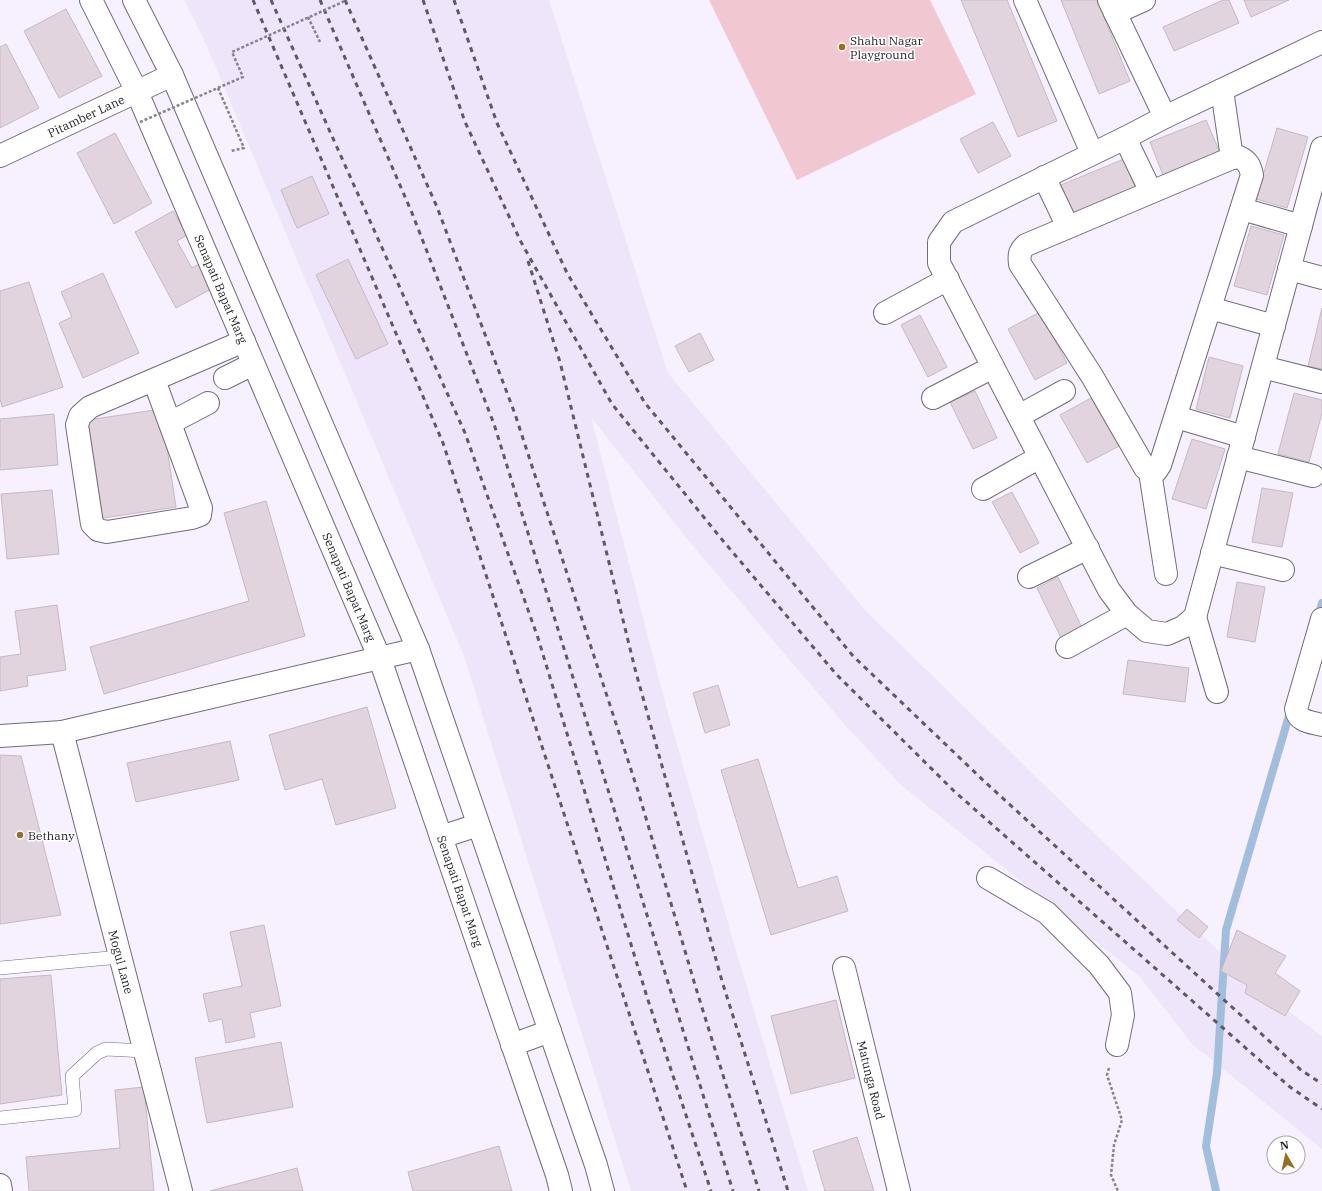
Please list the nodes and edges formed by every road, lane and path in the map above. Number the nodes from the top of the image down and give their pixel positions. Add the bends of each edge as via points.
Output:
1 (91, 0) edge
2 (134, 0) edge
3 (347, 0) edge
4 (1025, 0) edge
5 (1144, 0) edge
6 (1112, 7) edge
7 (308, 17) junction
8 (320, 42) dead end
9 (1322, 42) edge
10 (172, 76) junction
11 (218, 88) junction
12 (1222, 90) junction
13 (137, 92) junction
14 (1165, 117) junction
15 (140, 122) dead end
16 (1125, 138) junction
17 (244, 148) dead end
18 (1322, 148) edge
19 (1092, 154) junction
20 (0, 156) edge
21 (1232, 158) junction
22 (1044, 177) junction
23 (1318, 180) edge
24 (1151, 192) junction
25 (1242, 209) junction
26 (1301, 226) junction
27 (1068, 227) junction
28 (1289, 269) junction
29 (1322, 278) edge
30 (948, 279) junction
31 (1210, 308) junction
32 (885, 313) dead end
33 (1274, 326) junction
34 (244, 341) junction
35 (253, 364) junction
36 (993, 367) junction
37 (1263, 367) junction
38 (225, 378) dead end
39 (154, 380) junction
40 (1322, 382) edge
41 (1064, 391) dead end
42 (933, 398) dead end
43 (208, 403) dead end
44 (1019, 416) junction
45 (1176, 417) junction
46 (170, 423) junction
47 (1241, 447) junction
48 (1040, 457) junction
49 (1150, 472) junction
50 (1313, 476) dead end
51 (983, 489) dead end
52 (1088, 548) junction
53 (1212, 552) junction
54 (1283, 570) dead end
55 (1166, 574) dead end
56 (1029, 577) dead end
57 (1127, 614) junction
58 (1195, 617) junction
59 (1322, 619) edge
60 (1067, 647) dead end
61 (418, 649) junction
62 (380, 659) junction
63 (1217, 692) dead end
64 (1322, 725) edge
65 (62, 732) junction
66 (0, 736) edge
67 (478, 825) junction
68 (441, 837) junction
69 (988, 878) dead end
70 (120, 957) junction
71 (0, 968) edge
72 (844, 968) dead end
73 (550, 1031) junction
74 (512, 1045) junction
75 (1116, 1045) joint
76 (145, 1051) junction
77 (0, 1118) edge
78 (0, 1185) edge
79 (1, 1191) edge
80 (181, 1191) edge
81 (561, 1191) edge
82 (602, 1191) edge
83 (899, 1191) edge
84 (1118, 1191) edge

1 - 13 street, Senapati Bapat Marg
2 - 10 street
3 - 7 path, bridge
4 - 19 street
5 - 6 street
6 - 14 street
7 - 8 path
7 - 11 path, bridge via 232,52 243,77
9 - 12 street
10 - 13 street, Pitamber Lane
10 - 61 street
11 - 15 path, bridge
11 - 17 path
12 - 14 street
12 - 21 street
13 - 20 street, Pitamber Lane
13 - 34 street, Senapati Bapat Marg
14 - 16 street
16 - 19 street
16 - 24 street
18 - 23 street
19 - 22 street
21 - 24 street
21 - 25 street via 1246,160 1252,175
22 - 27 street
22 - 30 street via 953,222 939,242 940,263
23 - 26 street
24 - 27 street
25 - 26 street
25 - 31 street
26 - 28 street
27 - 49 street via 1026,245 1019,256 1020,264 1092,376 1144,468
28 - 29 street
28 - 33 street
30 - 32 street
30 - 36 street
31 - 33 street
31 - 45 street
33 - 37 street
34 - 35 street, Senapati Bapat Marg
34 - 39 street
35 - 38 street
35 - 62 street, Senapati Bapat Marg
36 - 42 street
36 - 44 street
37 - 40 street
37 - 47 street
39 - 46 street
39 - 46 street via 90,407 80,416 77,425 92,524 98,530 107,532 200,515 201,508
41 - 44 street
43 - 46 street
44 - 48 street
45 - 47 street
45 - 49 street via 1160,465 1156,472
47 - 50 street
47 - 53 street
48 - 51 street
48 - 52 street
49 - 55 street
52 - 56 street
52 - 57 street via 1109,590
53 - 54 street
53 - 58 street
57 - 58 street via 1147,631 1167,634 1183,627
57 - 60 street
58 - 63 street
59 - 64 street via 1296,709 1303,721
61 - 62 street
61 - 67 street
62 - 65 street
62 - 68 street, Senapati Bapat Marg
65 - 66 street
65 - 70 street, Mogul Lane
67 - 68 street
67 - 73 street
68 - 74 street, Senapati Bapat Marg
69 - 75 street via 1047,913 1099,965 1120,994 1123,1015
70 - 71 lane
70 - 76 street, Mogul Lane
72 - 83 street, Matunga Road
73 - 74 street
73 - 82 street via 596,1165
74 - 81 street, Senapati Bapat Marg
75 - 84 path via 1106,1075 1122,1120 1114,1145 1112,1175
76 - 77 lane via 106,1049 97,1053 72,1076 75,1110
76 - 80 street, Mogul Lane
78 - 79 street

